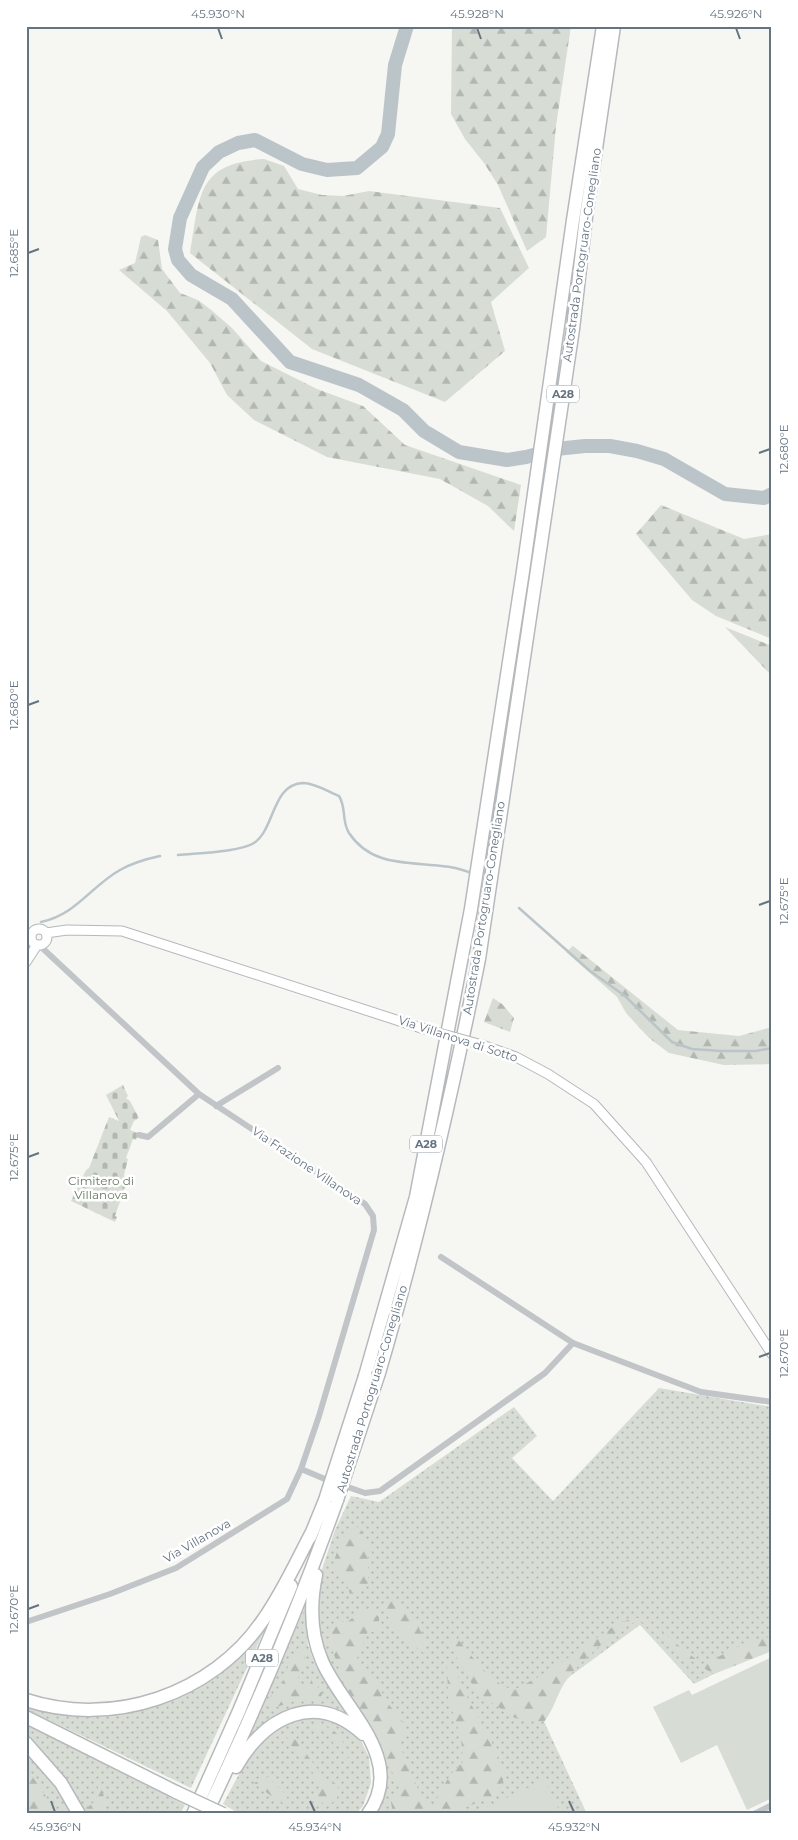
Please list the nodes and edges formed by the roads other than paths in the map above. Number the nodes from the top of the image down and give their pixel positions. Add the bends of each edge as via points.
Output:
1 (603, 26) edge
2 (614, 26) edge
3 (530, 571) junction
4 (28, 933) edge
5 (46, 933) junction
6 (38, 945) junction
7 (26, 962) edge
8 (278, 1068) dead end
9 (199, 1094) junction
10 (216, 1106) junction
11 (140, 1135) dead end
12 (441, 1257) dead end
13 (573, 1343) junction
14 (772, 1354) edge
15 (772, 1402) edge
16 (301, 1470) junction
17 (331, 1500) junction
18 (327, 1529) junction
19 (313, 1530) junction
20 (26, 1622) edge
21 (26, 1700) edge
22 (26, 1717) edge
23 (370, 1740) junction
24 (26, 1742) edge
25 (772, 1805) edge
26 (79, 1814) edge
27 (193, 1814) edge
28 (206, 1814) edge
29 (213, 1814) edge
30 (223, 1814) edge
31 (368, 1814) edge
32 (754, 1814) edge

1 - 3 highway, Autostrada Portogruaro-Conegliano / A28 via 573,220
2 - 3 highway, Autostrada Portogruaro-Conegliano / A28 via 573,329
3 - 17 highway, Autostrada Portogruaro-Conegliano / A28, bridge via 416,1196
3 - 17 highway, Autostrada Portogruaro-Conegliano / A28, bridge via 479,959 459,1057 379,1373
4 - 5 street via 42,929
4 - 6 street via 31,941
5 - 6 street via 46,941
5 - 14 street, Via Villanova di Sotto, bridge via 122,931 482,1045 540,1070 594,1104 646,1162
6 - 7 street
6 - 9 street, Via Frazione Villanova
8 - 10 street
9 - 10 street, Via Frazione Villanova
9 - 11 street via 148,1137
10 - 16 street, Via Frazione Villanova via 365,1204 373,1216 374,1230
12 - 13 street
13 - 15 street via 701,1392
13 - 16 street via 545,1373 380,1491 365,1493
16 - 20 street, Via Villanova via 287,1499 176,1568
17 - 18 highway, Autostrada Portogruaro-Conegliano / A28
17 - 19 highway, Autostrada Portogruaro-Conegliano / A28
18 - 23 highway via 314,1584 314,1633 322,1662
18 - 28 highway, Autostrada Portogruaro-Conegliano / A28 via 254,1714
19 - 21 highway via 263,1621 243,1645 210,1673 156,1699 108,1710 59,1708
19 - 27 highway, Autostrada Portogruaro-Conegliano / A28 via 266,1648
22 - 30 highway, bridge
23 - 29 highway via 333,1714 310,1712 286,1717 250,1745
23 - 31 highway via 380,1769 380,1785
24 - 26 highway via 61,1783
25 - 32 street

